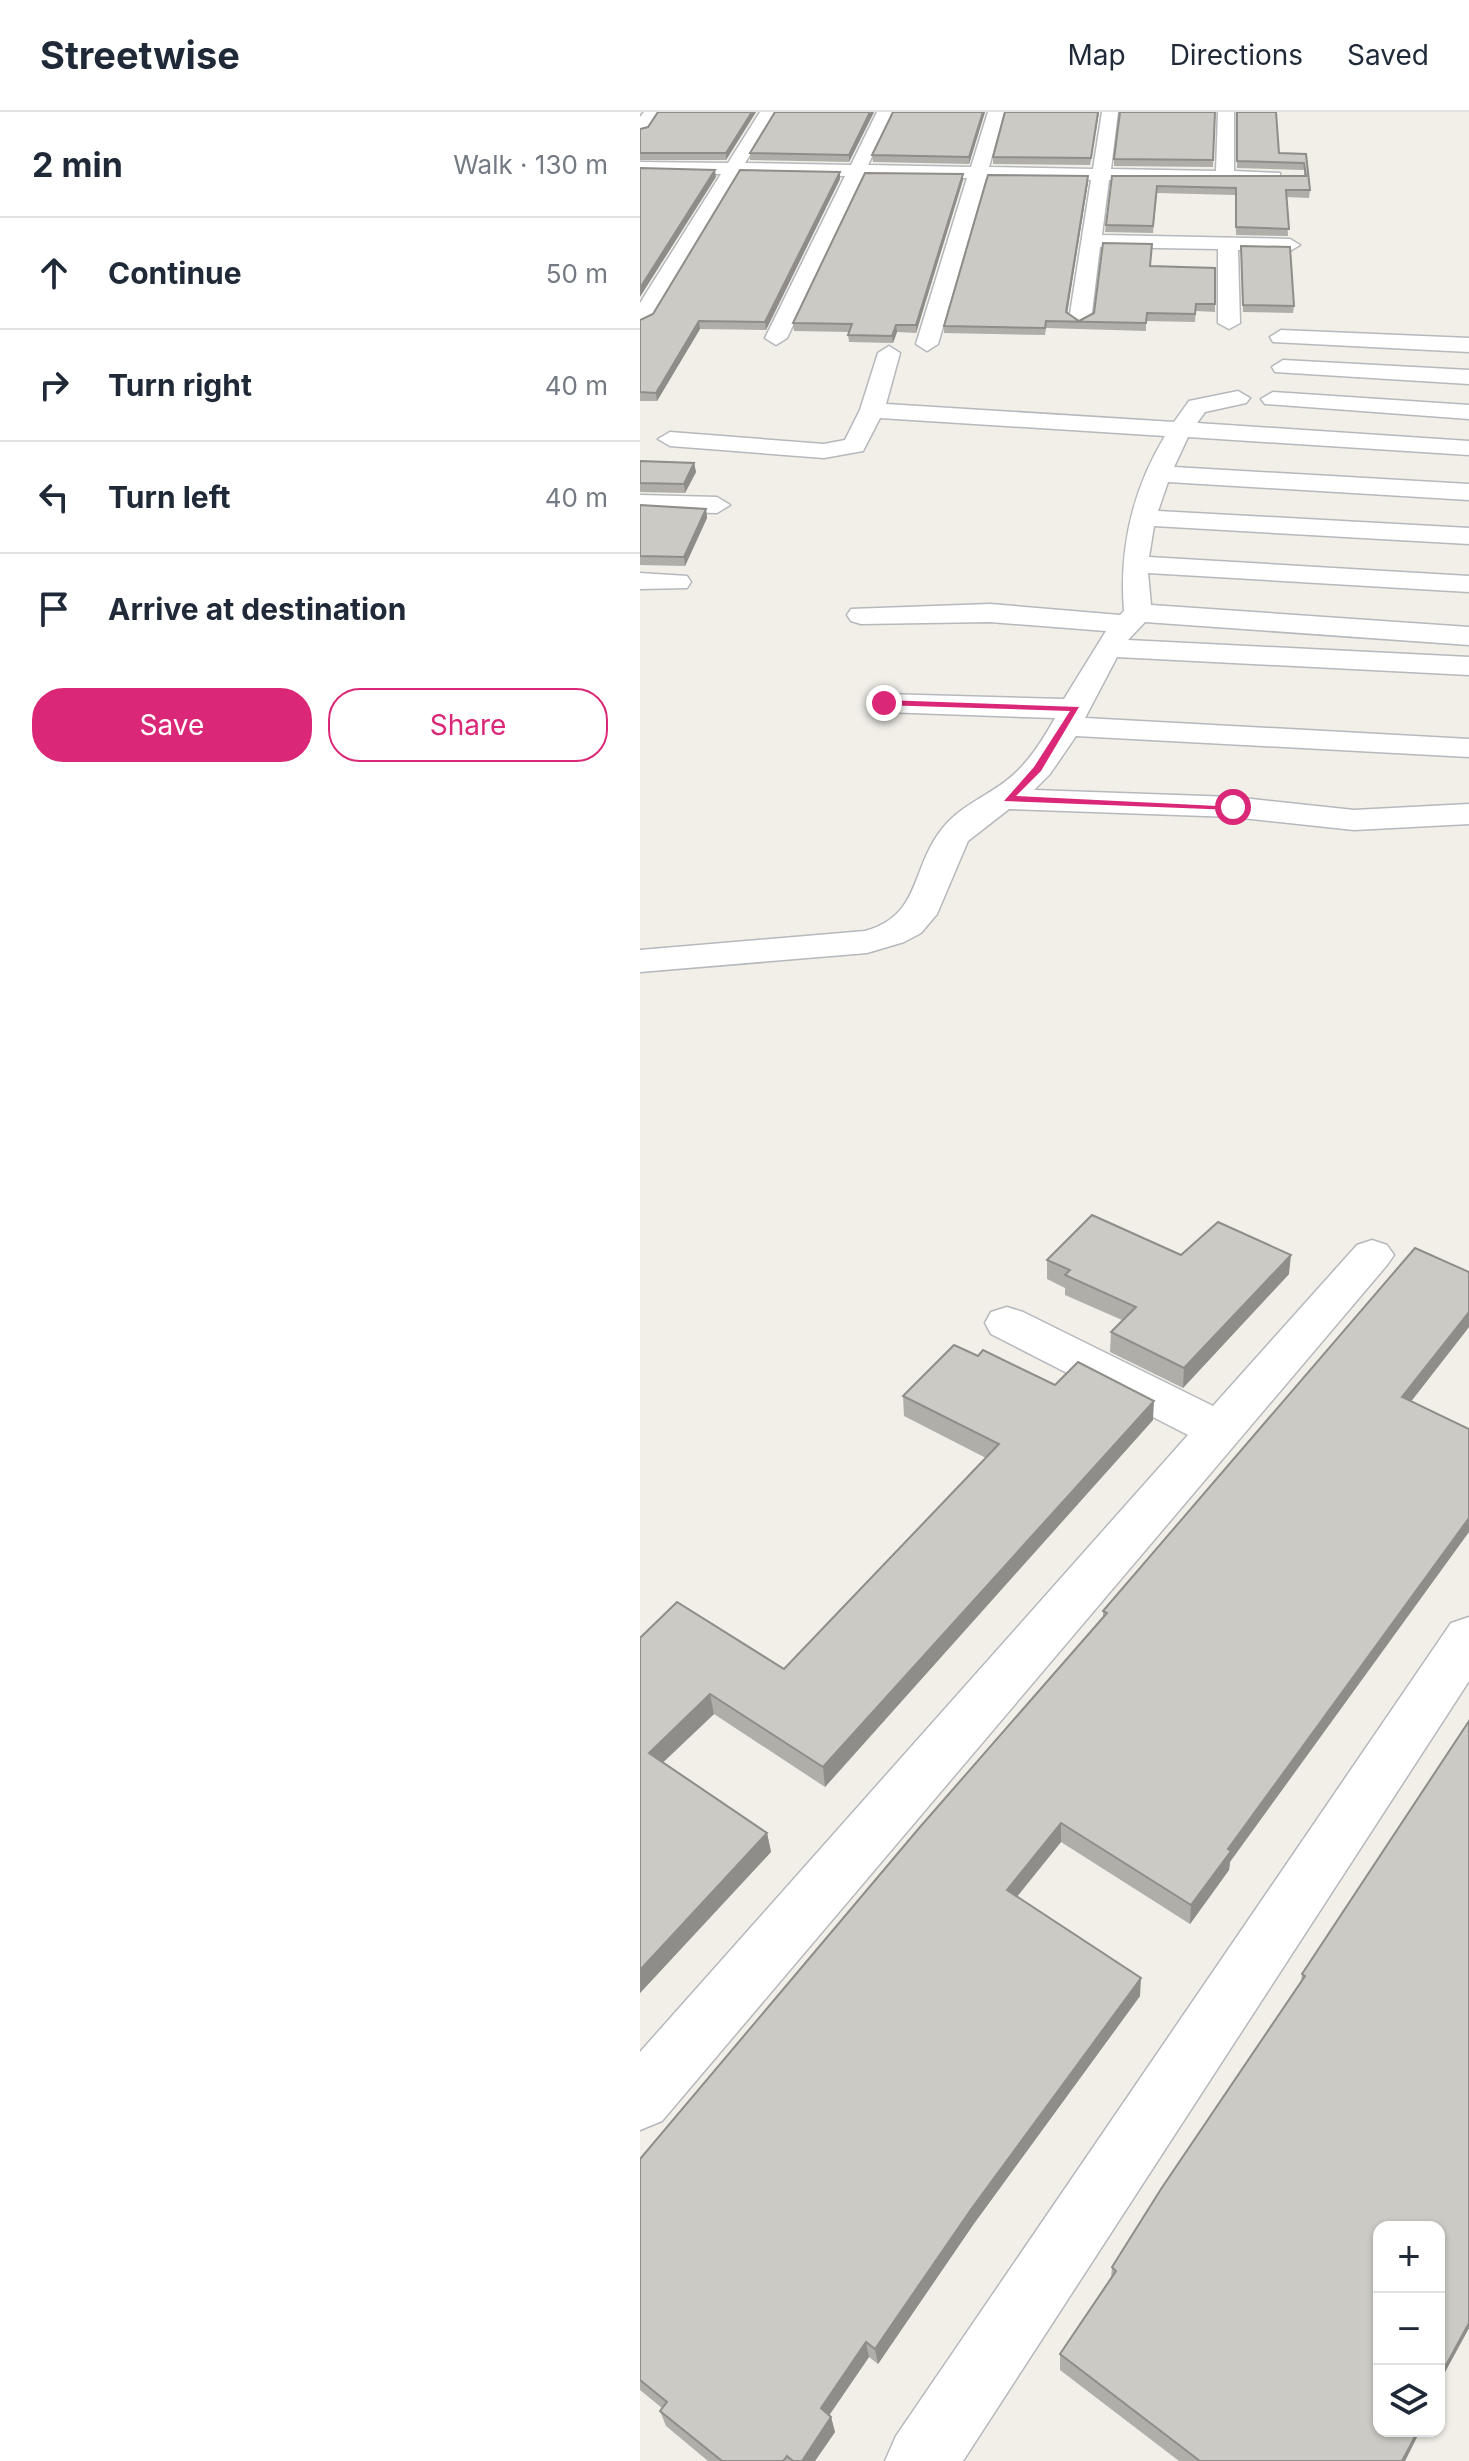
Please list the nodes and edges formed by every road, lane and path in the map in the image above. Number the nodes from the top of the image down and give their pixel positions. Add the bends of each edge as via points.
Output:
1 (653, 112) edge
2 (768, 112) edge
3 (885, 112) edge
4 (996, 112) edge
5 (1110, 112) edge
6 (1226, 112) edge
7 (640, 128) edge
8 (640, 167) edge
9 (734, 168) junction
10 (856, 170) junction
11 (978, 172) junction
12 (1101, 174) junction
13 (1225, 176) junction
14 (1297, 177) edge
15 (1091, 241) junction
16 (1228, 244) junction
17 (1290, 245) edge
18 (1465, 315) dead end
19 (1389, 319) dead end
20 (640, 320) edge
21 (1080, 320) edge
22 (1229, 323) dead end
23 (776, 338) dead end
24 (927, 344) dead end
25 (1468, 345) edge
26 (889, 353) dead end
27 (1283, 367) dead end
28 (1467, 377) edge
29 (1238, 398) dead end
30 (1273, 399) dead end
31 (872, 410) junction
32 (1468, 412) edge
33 (1178, 430) junction
34 (670, 439) dead end
35 (1468, 448) edge
36 (1160, 474) junction
37 (1469, 493) edge
38 (640, 503) edge
39 (717, 505) dead end
40 (1144, 518) junction
41 (1469, 536) edge
42 (1134, 564) junction
43 (640, 581) edge
44 (677, 582) dead end
45 (1469, 584) edge
46 (861, 615) dead end
47 (1124, 628) junction
48 (1469, 636) edge
49 (1469, 666) edge
50 (884, 703) dead end
51 (1072, 717) junction
52 (1469, 748) edge
53 (1008, 799) junction
54 (1469, 814) edge
55 (640, 961) edge
56 (1372, 1255) dead end
57 (1007, 1323) dead end
58 (1220, 1430) junction
59 (1469, 1638) edge
60 (640, 2099) edge
61 (921, 2461) edge

1 - 7 street
2 - 9 street
3 - 10 street
4 - 11 street
5 - 12 street
6 - 13 street
8 - 9 street
9 - 10 street
9 - 20 street
10 - 11 street
10 - 23 street
11 - 12 street
11 - 24 street
12 - 13 street
12 - 15 street
13 - 14 street
15 - 16 street
15 - 21 street
16 - 17 street
16 - 22 street
18 - 25 street
19 - 25 street via 1289,330
25 - 28 street
26 - 31 street
27 - 28 street
28 - 32 street
29 - 33 street via 1197,406
30 - 32 street
31 - 33 street
31 - 34 street via 854,446 843,449
32 - 35 street
33 - 35 street
33 - 36 street
35 - 37 street
36 - 37 street
36 - 40 street
38 - 39 street
40 - 41 street
40 - 42 street
42 - 45 street
42 - 47 street
43 - 44 street
46 - 47 street via 990,613
47 - 48 street
47 - 49 street
47 - 51 street
50 - 51 street
51 - 52 street
51 - 53 street via 1038,769
53 - 54 street via 1233,807 1354,820
53 - 55 street via 967,822 954,836 917,920 898,933 867,942
56 - 58 street
57 - 58 street
58 - 60 street
59 - 61 street

